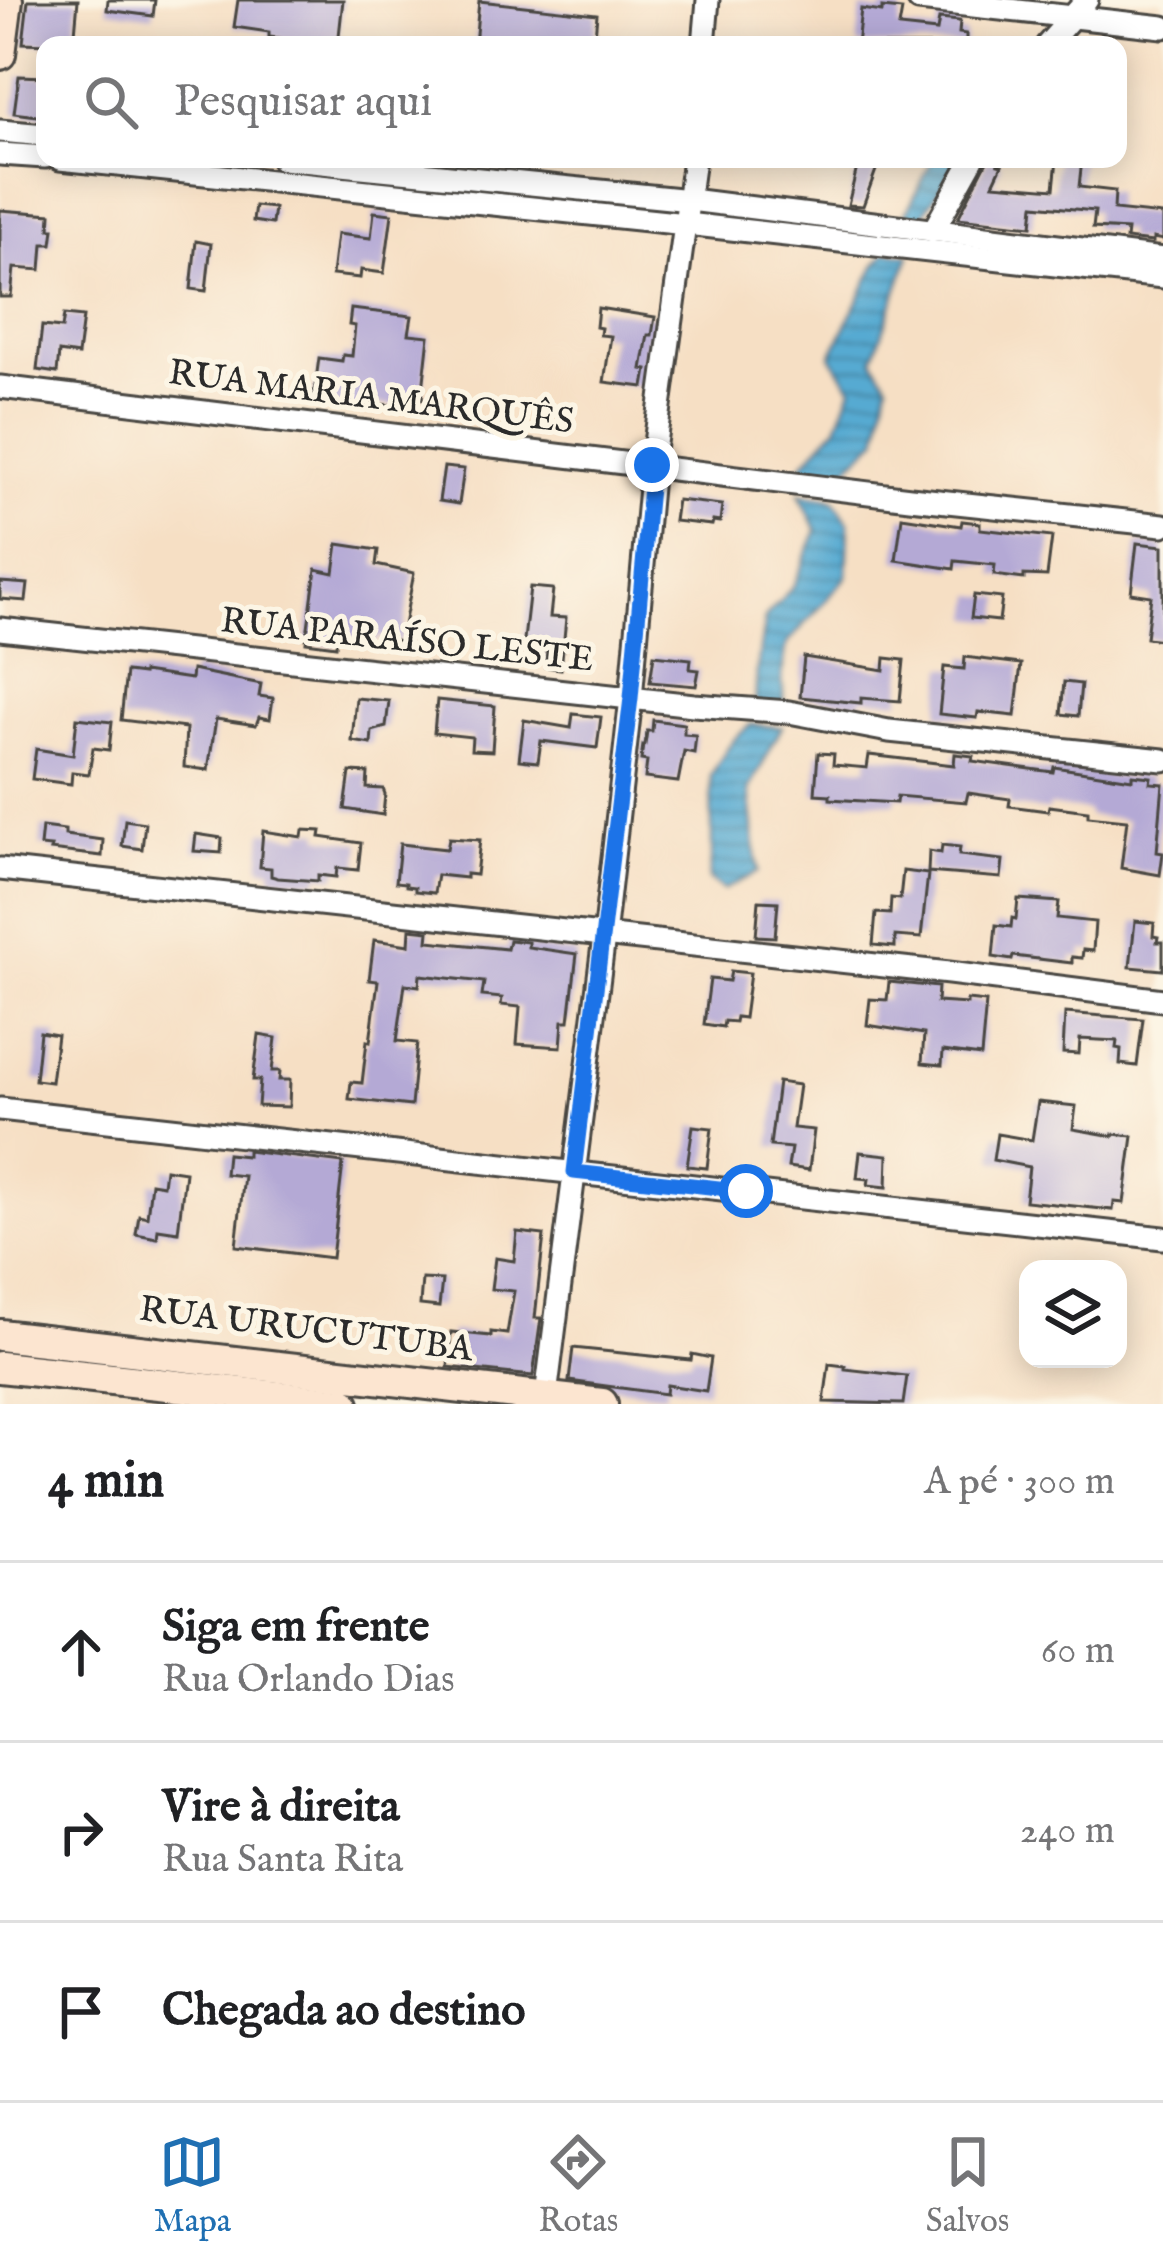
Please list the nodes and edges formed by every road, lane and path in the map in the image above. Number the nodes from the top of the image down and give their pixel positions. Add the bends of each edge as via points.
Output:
1 (7, 0) edge
2 (707, 0) edge
3 (919, 0) edge
4 (1080, 8) edge
5 (1163, 27) edge
6 (705, 36) edge
7 (1055, 36) edge
8 (0, 54) edge
9 (0, 130) edge
10 (36, 134) edge
11 (0, 154) edge
12 (36, 157) edge
13 (147, 168) edge
14 (372, 168) edge
15 (693, 168) edge
16 (968, 168) edge
17 (690, 200) junction
18 (686, 224) junction
19 (933, 231) junction
20 (1163, 259) edge
21 (1163, 277) edge
22 (0, 387) edge
23 (652, 465) junction
24 (1163, 525) edge
25 (0, 629) edge
26 (631, 698) junction
27 (1163, 760) edge
28 (0, 869) edge
29 (604, 937) junction
30 (1163, 1000) edge
31 (0, 1109) edge
32 (574, 1172) junction
33 (1163, 1238) edge
34 (0, 1335) edge
35 (0, 1367) edge
36 (546, 1401) edge
37 (344, 1404) edge
38 (602, 1404) edge

1 - 8 street
2 - 6 street
3 - 4 street
4 - 5 street
4 - 7 street
9 - 10 street
11 - 12 street
13 - 18 street
14 - 17 street
15 - 17 street
16 - 19 street
17 - 18 street
17 - 19 street
18 - 21 street
18 - 23 street
19 - 20 street
22 - 23 street, RUA MARIA MARQUÊS
23 - 24 street, RUA MARIA MARQUÊS
23 - 26 street
25 - 26 street, RUA PARAÍSO LESTE
26 - 27 street, RUA PARAÍSO LESTE
26 - 29 street
28 - 29 street
29 - 30 street
29 - 32 street
31 - 32 street
32 - 33 street
32 - 36 street
34 - 36 street, RUA URUCUTUBA
35 - 37 street, RUA URUCUTUBA
36 - 38 street, RUA URUCUTUBA

